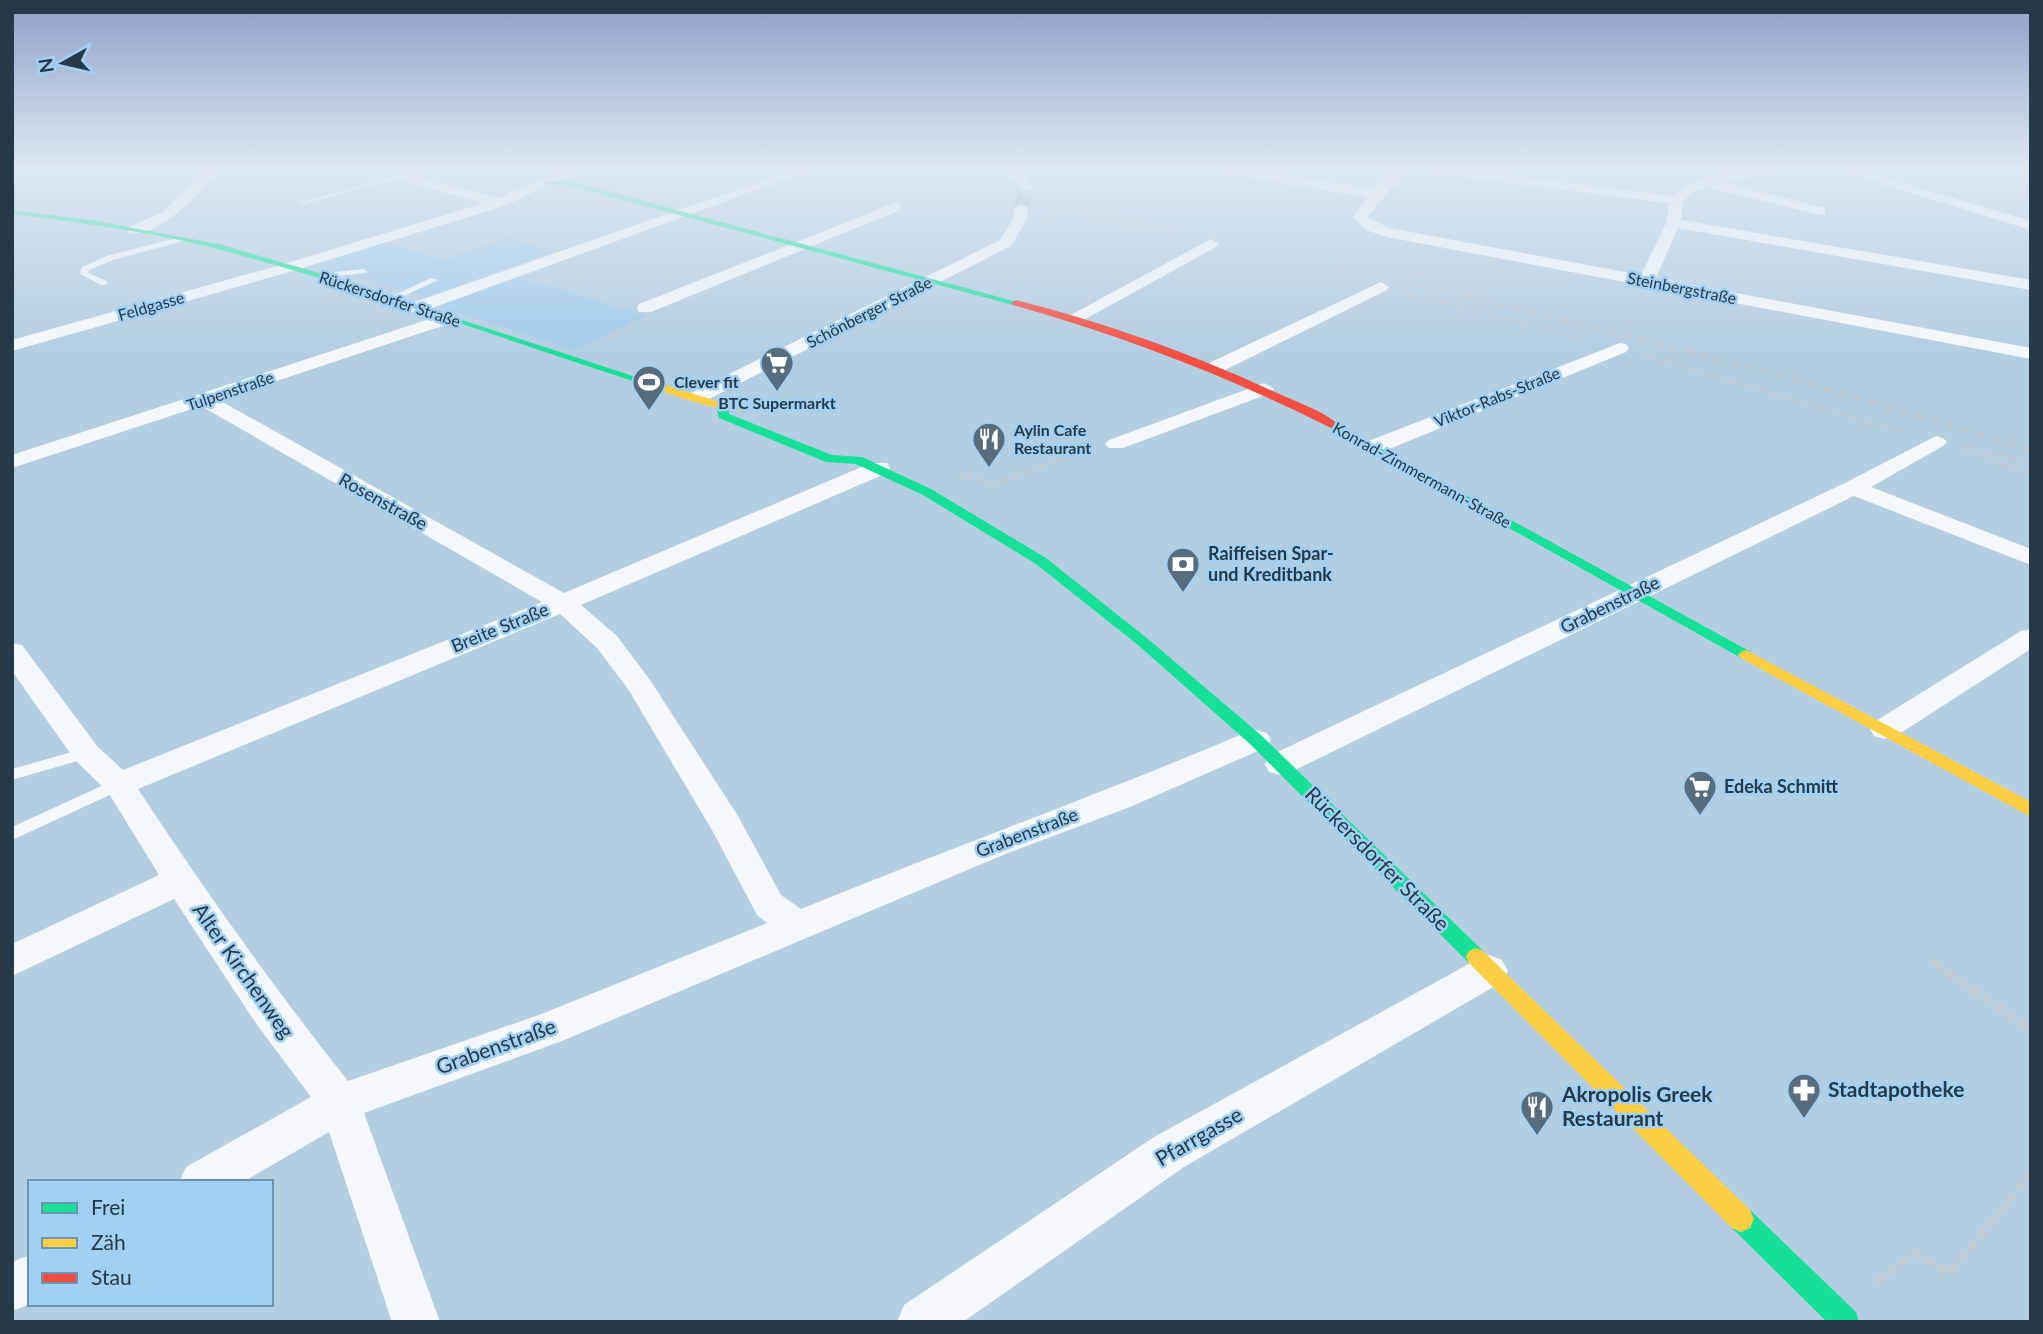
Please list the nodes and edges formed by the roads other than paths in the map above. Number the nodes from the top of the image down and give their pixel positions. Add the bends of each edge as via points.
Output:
1 (50, 231) edge
2 (140, 231) edge
3 (407, 231) edge
4 (629, 231) edge
5 (755, 231) edge
6 (834, 231) edge
7 (1013, 231) tunnel mouth
8 (1388, 231) edge
9 (1669, 231) edge
10 (1721, 231) edge
11 (42, 233) dead end
12 (180, 239) junction
13 (802, 244) junction
14 (1211, 244) dead end
15 (290, 267) junction
16 (363, 271) dead end
17 (319, 275) junction
18 (934, 278) junction
19 (403, 281) dead end
20 (1646, 281) junction
21 (104, 283) dead end
22 (2031, 285) edge
23 (1381, 287) dead end
24 (390, 299) junction
25 (415, 308) junction
26 (645, 308) road end
27 (448, 318) junction
28 (1074, 318) junction
29 (12, 346) edge
30 (1619, 348) dead end
31 (2031, 354) edge
32 (1214, 368) junction
33 (1264, 389) junction
34 (698, 397) junction
35 (204, 401) junction
36 (722, 406) junction
37 (756, 412) dead end
38 (1936, 442) road end
39 (838, 443) dead end
40 (1116, 444) road end
41 (1374, 446) junction
42 (12, 462) edge
43 (868, 464) junction
44 (1853, 488) junction
45 (2031, 558) edge
46 (1632, 594) junction
47 (563, 603) junction
48 (2031, 637) edge
49 (12, 651) edge
50 (1885, 729) junction
51 (1268, 752) junction
52 (86, 753) junction
53 (12, 775) edge
54 (119, 784) junction
55 (2031, 810) edge
56 (12, 834) edge
57 (180, 880) junction
58 (798, 926) junction
59 (12, 961) edge
60 (1489, 971) junction
61 (340, 1103) junction
62 (205, 1180) edge
63 (28, 1279) edge
64 (12, 1288) edge
65 (1836, 1319) edge
66 (416, 1322) edge
67 (921, 1322) edge

1 - 11 main road, Rückersdorfer Straße
2 - 12 main road, Rückersdorfer Straße
3 - 15 street, Feldgasse
4 - 25 street
5 - 13 main road, Konrad-Zimmermann-Straße
6 - 13 street
7 - 18 street, Schönberger Straße via 1006,243
8 - 20 street, Steinbergstraße
9 - 20 street
10 - 22 street
12 - 15 main road, Rückersdorfer Straße
12 - 21 lane via 110,258 85,270 83,274
13 - 18 main road, Konrad-Zimmermann-Straße
13 - 26 street
14 - 28 street
15 - 17 main road, Rückersdorfer Straße
15 - 29 street, Feldgasse
16 - 17 lane
17 - 24 main road, Rückersdorfer Straße
18 - 28 main road, Konrad-Zimmermann-Straße
18 - 34 street, Schönberger Straße
19 - 24 lane via 424,283
20 - 31 street, Steinbergstraße
23 - 32 street
24 - 25 main road, Rückersdorfer Straße
25 - 27 main road, Rückersdorfer Straße
27 - 34 main road, Rückersdorfer Straße
27 - 35 street, Tulpenstraße
28 - 32 main road, Konrad-Zimmermann-Straße
30 - 41 street, Viktor-Rabs-Straße
32 - 33 main road, Konrad-Zimmermann-Straße
33 - 40 street
33 - 41 main road, Konrad-Zimmermann-Straße
34 - 36 main road, Rückersdorfer Straße
35 - 42 street, Tulpenstraße
35 - 47 street, Rosenstraße
36 - 37 main road, Rückersdorfer Straße
36 - 43 main road, Rückersdorfer Straße via 723,416 830,459
38 - 44 street, Grabenstraße
39 - 43 main road, Rückersdorfer Straße via 850,447
41 - 46 main road, Konrad-Zimmermann-Straße
43 - 47 street, Breite Straße
43 - 51 main road, Rückersdorfer Straße via 927,492 1041,561 1143,642
44 - 45 street
44 - 46 street, Grabenstraße
46 - 50 main road, Konrad-Zimmermann-Straße
46 - 51 street, Grabenstraße
47 - 54 street, Breite Straße
47 - 58 street via 607,642 640,686 726,825 769,905
48 - 50 street
49 - 52 street, Alter Kirchenweg
50 - 55 main road, Konrad-Zimmermann-Straße
51 - 58 street, Grabenstraße via 991,846
51 - 60 main road, Rückersdorfer Straße
52 - 53 lane
52 - 54 street, Alter Kirchenweg
54 - 56 lane
54 - 57 street, Alter Kirchenweg
57 - 59 street
57 - 61 street, Alter Kirchenweg
58 - 61 street, Grabenstraße via 548,1029
60 - 65 main road, Rückersdorfer Straße
60 - 67 street, Pfarrgasse via 1169,1152
61 - 62 street, Grabenstraße
61 - 66 street, Alter Kirchenweg
63 - 64 street

